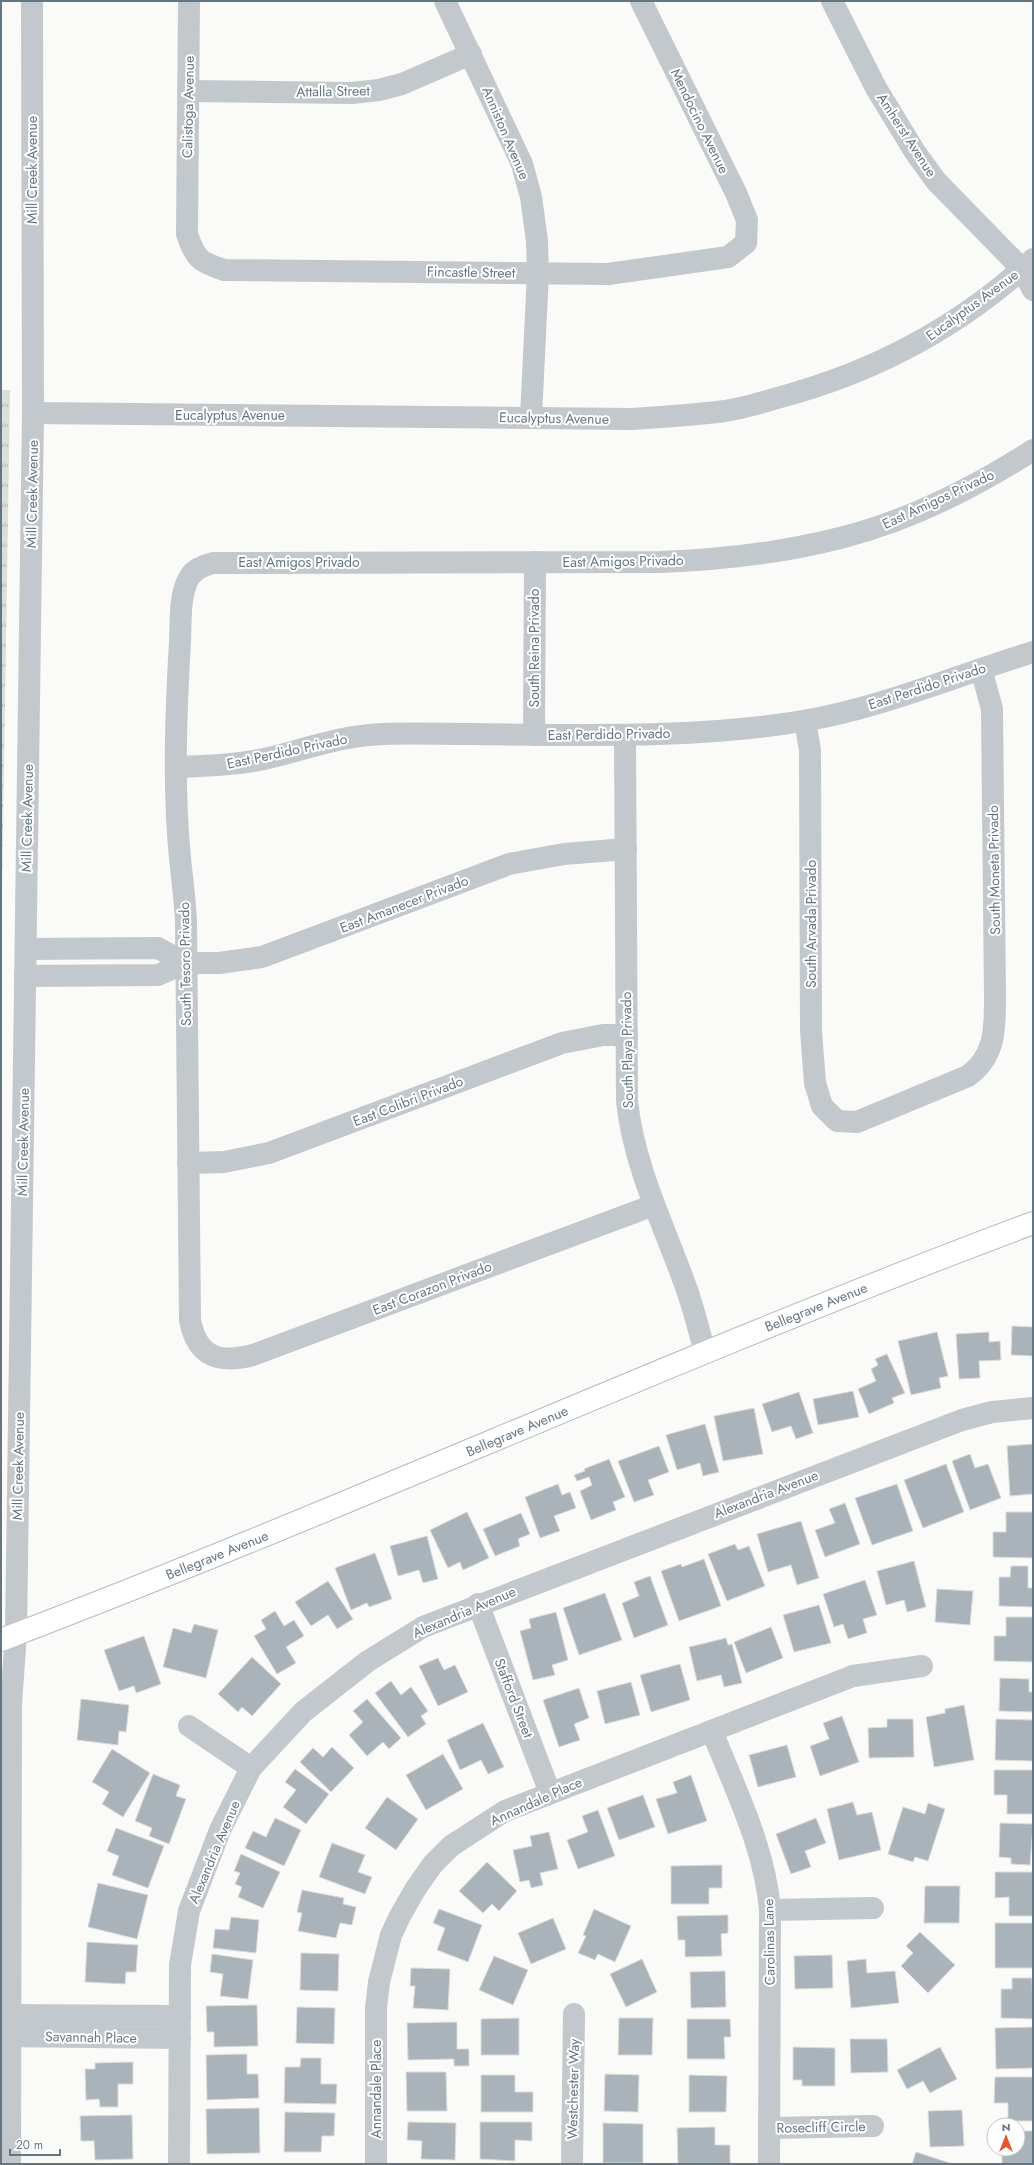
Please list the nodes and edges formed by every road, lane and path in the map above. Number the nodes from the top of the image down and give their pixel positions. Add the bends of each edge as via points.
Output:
1 (32, 1) edge
2 (189, 1) edge
3 (445, 1) edge
4 (832, 1) edge
5 (646, 2) edge
6 (471, 54) junction
7 (188, 91) junction
8 (746, 243) joint
9 (194, 254) joint
10 (1029, 268) edge
11 (538, 273) junction
12 (1033, 290) edge
13 (33, 413) junction
14 (531, 417) junction
15 (1033, 450) edge
16 (535, 562) junction
17 (194, 571) joint
18 (1033, 652) edge
19 (981, 669) junction
20 (805, 721) junction
21 (534, 735) junction
22 (625, 735) junction
23 (177, 767) junction
24 (626, 849) junction
25 (26, 950) junction
26 (185, 963) junction
27 (25, 976) junction
28 (627, 1035) junction
29 (837, 1121) joint
30 (188, 1163) junction
31 (654, 1205) junction
32 (1033, 1224) edge
33 (705, 1352) junction
34 (208, 1354) joint
35 (1033, 1408) edge
36 (478, 1604) junction
37 (8, 1637) edge
38 (922, 1666) dead end
39 (189, 1726) dead end
40 (712, 1731) junction
41 (251, 1768) junction
42 (550, 1793) junction
43 (873, 1908) dead end
44 (770, 1910) junction
45 (574, 2014) dead end
46 (6, 2025) edge
47 (180, 2027) junction
48 (873, 2126) dead end
49 (769, 2128) junction
50 (10, 2164) edge
51 (179, 2164) edge
52 (376, 2164) edge
53 (572, 2164) edge
54 (769, 2164) edge

1 - 13 street, Mill Creek Avenue
2 - 7 street, Calistoga Avenue
3 - 6 street, Anniston Avenue
4 - 10 street, Amherst Avenue via 876,88 936,181
5 - 8 street, Mendocino Avenue via 747,220
6 - 7 street, Attalla Street via 402,84 379,90 352,93
6 - 11 street, Anniston Avenue via 522,164 531,197
7 - 9 street, Calistoga Avenue via 186,213 187,234
8 - 11 street, Fincastle Street via 728,257 658,268 608,274
9 - 11 street, Fincastle Street via 208,265 224,270
10 - 12 street, Amherst Avenue
10 - 14 street, Eucalyptus Avenue via 952,323 902,353 814,388 727,410 679,416 632,419
11 - 14 street, Anniston Avenue
13 - 14 street, Eucalyptus Avenue
13 - 25 street, Mill Creek Avenue
15 - 16 street, East Amigos Privado via 983,480 912,514 840,538 766,553 694,561
16 - 17 street, East Amigos Privado via 213,563
16 - 21 street, South Reina Privado
17 - 23 street, South Tesoro Privado via 188,580 182,606
18 - 19 street, East Perdido Privado
19 - 20 street, East Perdido Privado via 894,697
19 - 29 street, South Moneta Privado via 992,709 995,1017 988,1055 979,1068 954,1083 868,1119 850,1123
20 - 22 street, East Perdido Privado via 719,732
20 - 29 street, South Arvada Privado via 810,750 812,1057 818,1095 828,1114
21 - 22 street, East Perdido Privado
21 - 23 street, East Perdido Privado via 382,734 329,741 242,763
22 - 24 street, South Playa Privado
23 - 26 street, South Tesoro Privado via 180,858 185,899
24 - 26 street, East Amanecer Privado via 564,854 509,864 262,957 219,964
24 - 28 street, South Playa Privado
25 - 26 street, East Amanecer Privado via 158,948
25 - 27 street, Mill Creek Avenue
26 - 27 street, East Amanecer Privado via 158,975
26 - 30 street, South Tesoro Privado
27 - 37 street, Mill Creek Avenue
28 - 30 street, East Colibri Privado via 603,1035 562,1043 269,1153 224,1162
28 - 31 street, South Playa Privado via 629,1123 633,1143
30 - 34 street, South Tesoro Privado via 190,1320 196,1339
31 - 33 street, South Playa Privado via 687,1290
31 - 34 street, East Corazon Privado via 253,1355 230,1359
32 - 33 main road, Bellegrave Avenue via 912,1269
33 - 37 main road, Bellegrave Avenue via 259,1539
35 - 36 street, Alexandria Avenue via 992,1412 962,1420
36 - 41 street, Alexandria Avenue via 423,1627 368,1661 303,1712
36 - 42 street, Stafford Street
37 - 46 street, Mill Creek Avenue via 11,1704
38 - 40 street, Annandale Place via 853,1676
39 - 41 street
40 - 42 street, Annandale Place
40 - 44 street, Carolinas Lane via 760,1853
41 - 47 street, Alexandria Avenue via 220,1830 189,1911 180,1965
42 - 52 street, Annandale Place via 506,1812 450,1846 429,1870 400,1916 378,1982
43 - 44 street
44 - 49 street, Carolinas Lane
45 - 53 street, Westchester Way
46 - 47 street, Savannah Place
46 - 50 street, Mill Creek Avenue
47 - 51 street, Alexandria Avenue
48 - 49 street, Rosecliff Circle
49 - 54 street, Carolinas Lane

